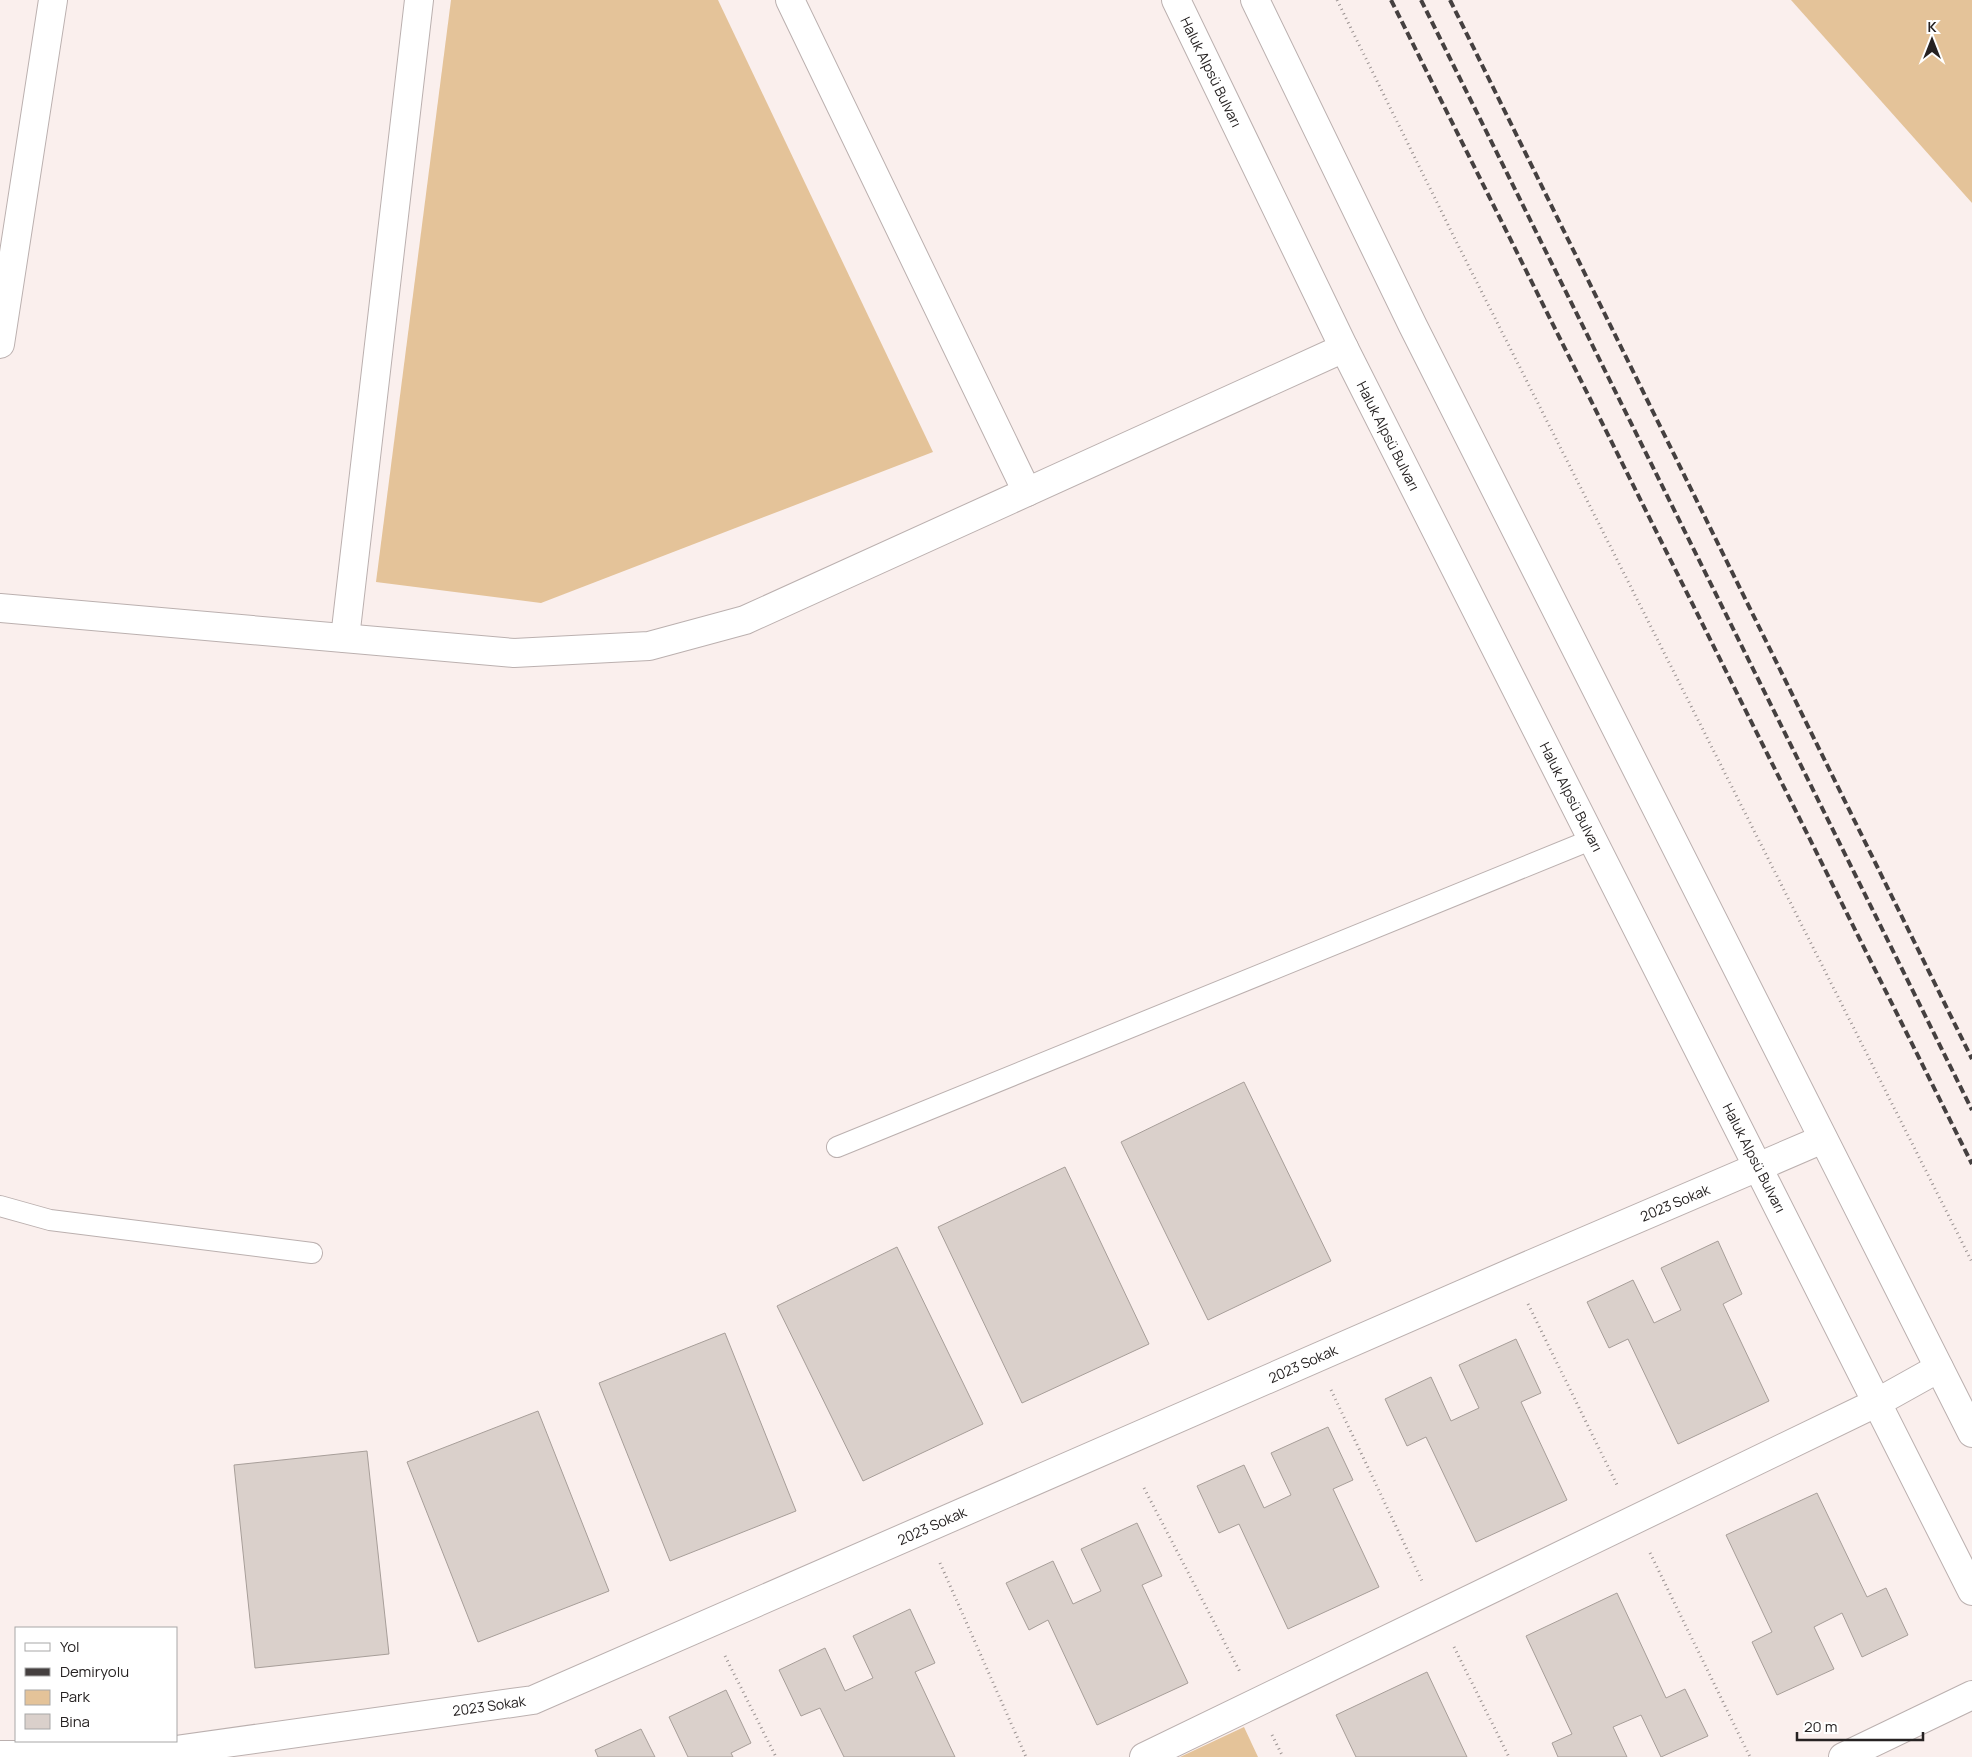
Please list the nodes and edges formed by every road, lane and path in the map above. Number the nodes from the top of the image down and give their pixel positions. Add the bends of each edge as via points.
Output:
1 (53, 0) edge
2 (419, 0) edge
3 (790, 0) edge
4 (1176, 0) edge
5 (1255, 0) edge
6 (1337, 0) edge
7 (0, 344) edge
8 (1344, 348) junction
9 (1027, 492) junction
10 (0, 608) edge
11 (345, 638) junction
12 (1593, 839) junction
13 (1824, 1139) junction
14 (837, 1147) dead end
15 (1759, 1167) junction
16 (0, 1206) edge
17 (312, 1253) dead end
18 (1972, 1262) edge
19 (1939, 1368) junction
20 (1328, 1383) dead end
21 (1878, 1402) junction
22 (1972, 1433) edge
23 (1144, 1488) dead end
24 (940, 1563) dead end
25 (1972, 1591) edge
26 (1438, 1615) junction
27 (724, 1656) dead end
28 (1972, 1695) edge
29 (1256, 1703) junction
30 (0, 1755) edge
31 (104, 1756) edge
32 (776, 1757) edge
33 (1026, 1757) edge
34 (1144, 1757) edge
35 (1283, 1757) edge
36 (1509, 1757) edge
37 (1843, 1757) edge

1 - 7 street
2 - 11 street
3 - 9 street
4 - 8 street, Haluk Alpsü Bulvarı
5 - 13 street via 1417,334
6 - 18 path
8 - 9 street
8 - 12 street, Haluk Alpsü Bulvarı
9 - 11 street via 744,620 649,646 514,653
10 - 11 street
12 - 14 lane
12 - 15 street, Haluk Alpsü Bulvarı
13 - 15 street, 2023 Sokak
13 - 19 street
15 - 21 street, Haluk Alpsü Bulvarı
15 - 31 street, 2023 Sokak via 533,1700 140,1755
16 - 17 lane via 50,1220
19 - 21 street
19 - 22 street
20 - 26 path
21 - 25 street, Haluk Alpsü Bulvarı
21 - 26 street
23 - 29 path
24 - 33 path
26 - 29 street
26 - 36 path
27 - 32 path
28 - 37 street
29 - 34 street
29 - 35 path
30 - 31 street, 2023 Sokak

